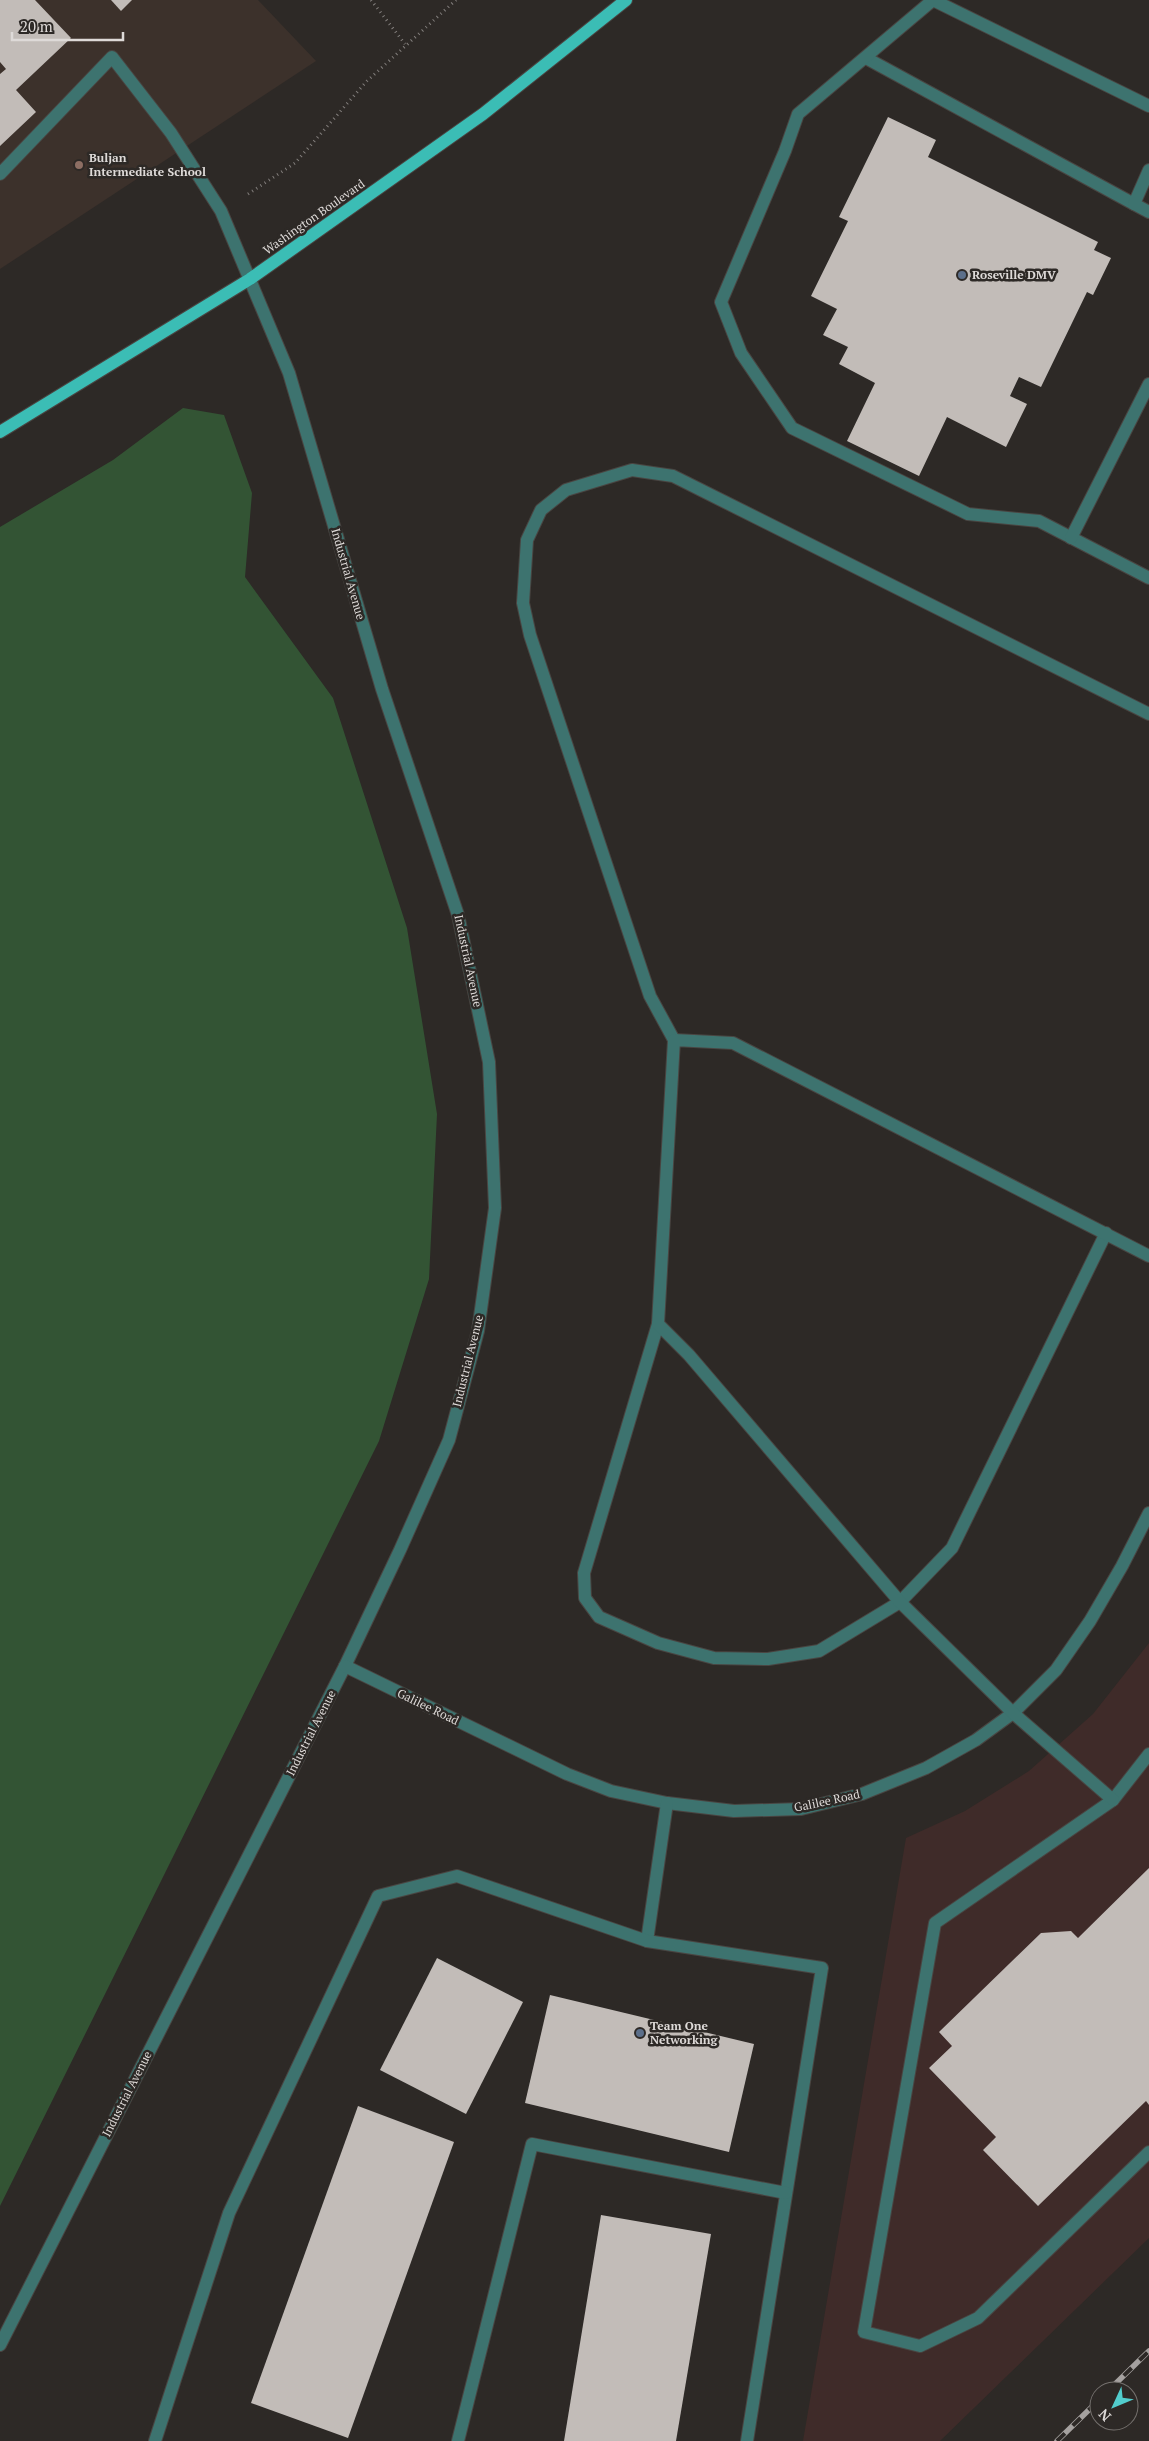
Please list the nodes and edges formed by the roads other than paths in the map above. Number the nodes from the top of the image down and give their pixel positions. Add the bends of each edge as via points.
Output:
1 (626, 0) edge
2 (866, 58) junction
3 (1149, 106) edge
4 (1149, 170) edge
5 (0, 174) edge
6 (1134, 204) junction
7 (1149, 212) edge
8 (250, 279) junction
9 (1149, 384) edge
10 (0, 432) edge
11 (1072, 538) junction
12 (1149, 578) edge
13 (1149, 714) edge
14 (674, 1040) junction
15 (1106, 1233) junction
16 (1149, 1256) edge
17 (658, 1324) junction
18 (1149, 1512) edge
19 (900, 1602) junction
20 (345, 1666) junction
21 (1012, 1713) junction
22 (1149, 1754) edge
23 (1113, 1800) junction
24 (667, 1803) junction
25 (647, 1941) junction
26 (1149, 2152) edge
27 (786, 2193) junction
28 (0, 2345) edge
29 (155, 2441) edge
30 (458, 2441) edge
31 (747, 2441) edge

1 - 8 main road, Washington Boulevard via 483,114
2 - 3 street via 933,0
2 - 6 street
2 - 11 street via 798,114 721,302 741,353 792,428 968,514 1039,521
4 - 6 street
5 - 8 street, Industrial Avenue via 112,57 171,133 221,211
6 - 7 street
8 - 10 main road, Washington Boulevard
8 - 20 street, Industrial Avenue via 289,373 382,689 458,915 489,1062 495,1208 478,1331 449,1440
9 - 11 street
11 - 12 street
13 - 14 street via 673,476 632,470 566,490 541,510 527,540 523,603 530,635 650,996
14 - 15 street via 732,1043
14 - 17 street
15 - 16 street
15 - 19 street via 952,1548
17 - 19 street
17 - 19 street via 584,1573 585,1598 599,1617 658,1643 714,1658 768,1659 819,1651
18 - 21 street, Galilee Road via 1122,1566 1084,1629 1056,1670
19 - 21 street
20 - 24 street, Galilee Road via 567,1774 611,1791
20 - 28 street, Industrial Avenue
21 - 23 street
21 - 24 street, Galilee Road via 976,1740 926,1768 862,1794 802,1809 734,1811
22 - 23 street
23 - 26 street via 935,1923 864,2332 920,2346 978,2318
24 - 25 street
25 - 27 street via 822,1968
25 - 29 street via 457,1876 378,1896 229,2213
27 - 30 street via 532,2144
27 - 31 street

